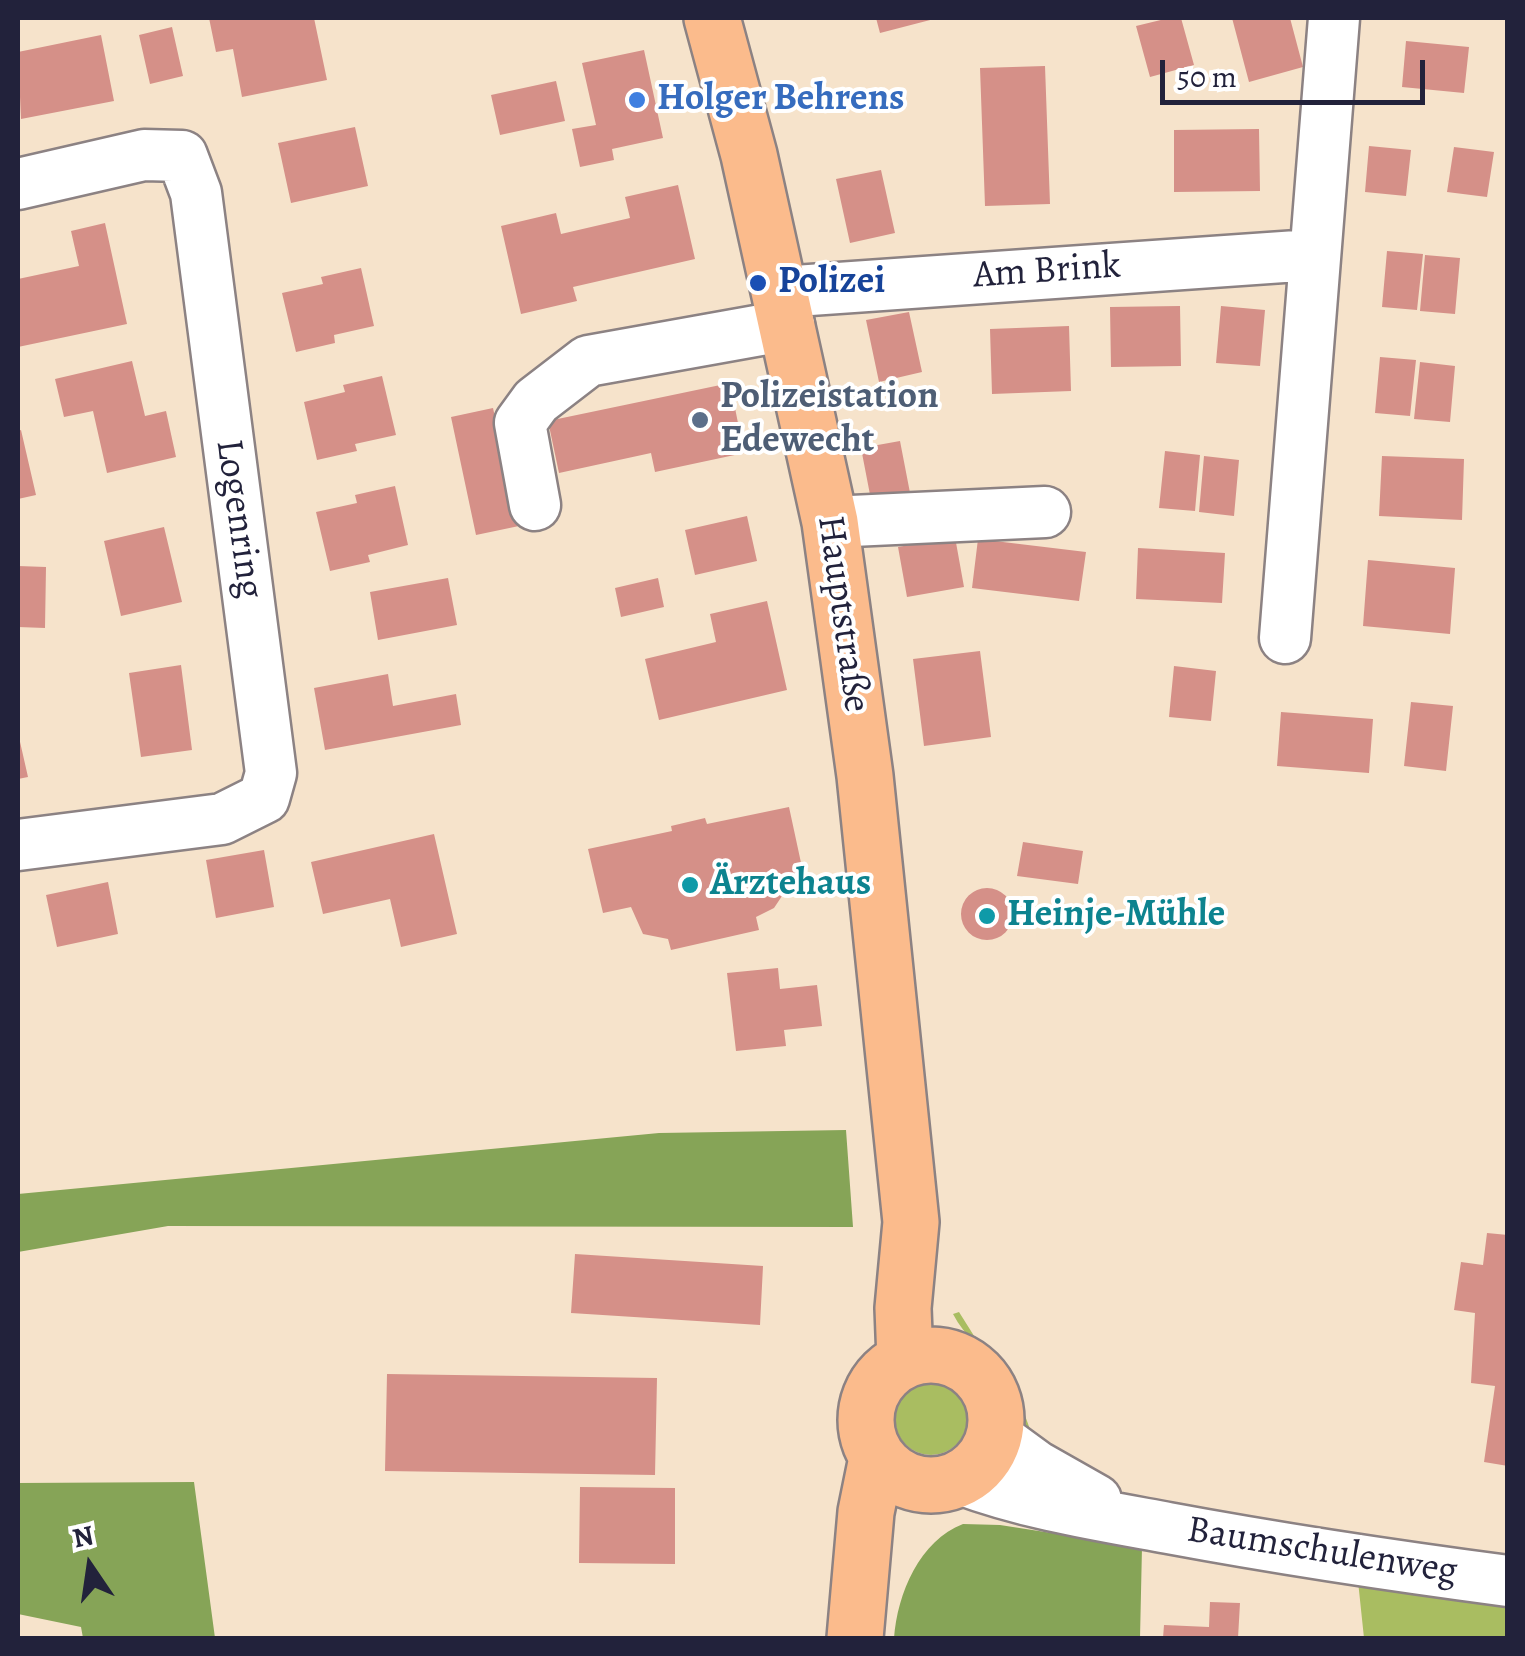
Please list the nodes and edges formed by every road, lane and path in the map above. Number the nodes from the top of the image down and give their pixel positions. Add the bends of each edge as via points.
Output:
1 (712, 18) edge
2 (1334, 18) edge
3 (18, 184) edge
4 (1312, 255) junction
5 (785, 308) junction
6 (535, 504) dead end
7 (1046, 512) dead end
8 (830, 522) junction
9 (1284, 638) dead end
10 (18, 845) edge
11 (925, 1358) junction
12 (995, 1436) junction
13 (920, 1474) junction
14 (1137, 1523) junction
15 (1508, 1581) edge
16 (859, 1614) edge

1 - 5 main road, Hauptstraße
2 - 4 street
3 - 10 street, Logenring via 144,155 182,156 196,193 272,773 264,798 222,819
4 - 5 street, Am Brink
4 - 9 street
5 - 6 street, Am Brink via 588,361 520,423
5 - 8 main road, Hauptstraße
7 - 8 street
8 - 11 main road, Hauptstraße via 865,776 910,1222 936,1306
11 - 12 main road via 981,1376 992,1394
11 - 13 main road via 888,1370 867,1405 866,1424
12 - 13 main road via 976,1468
12 - 14 street, Baumschulenweg
13 - 14 street, Baumschulenweg
13 - 16 main road via 866,1512
14 - 15 street, Baumschulenweg

